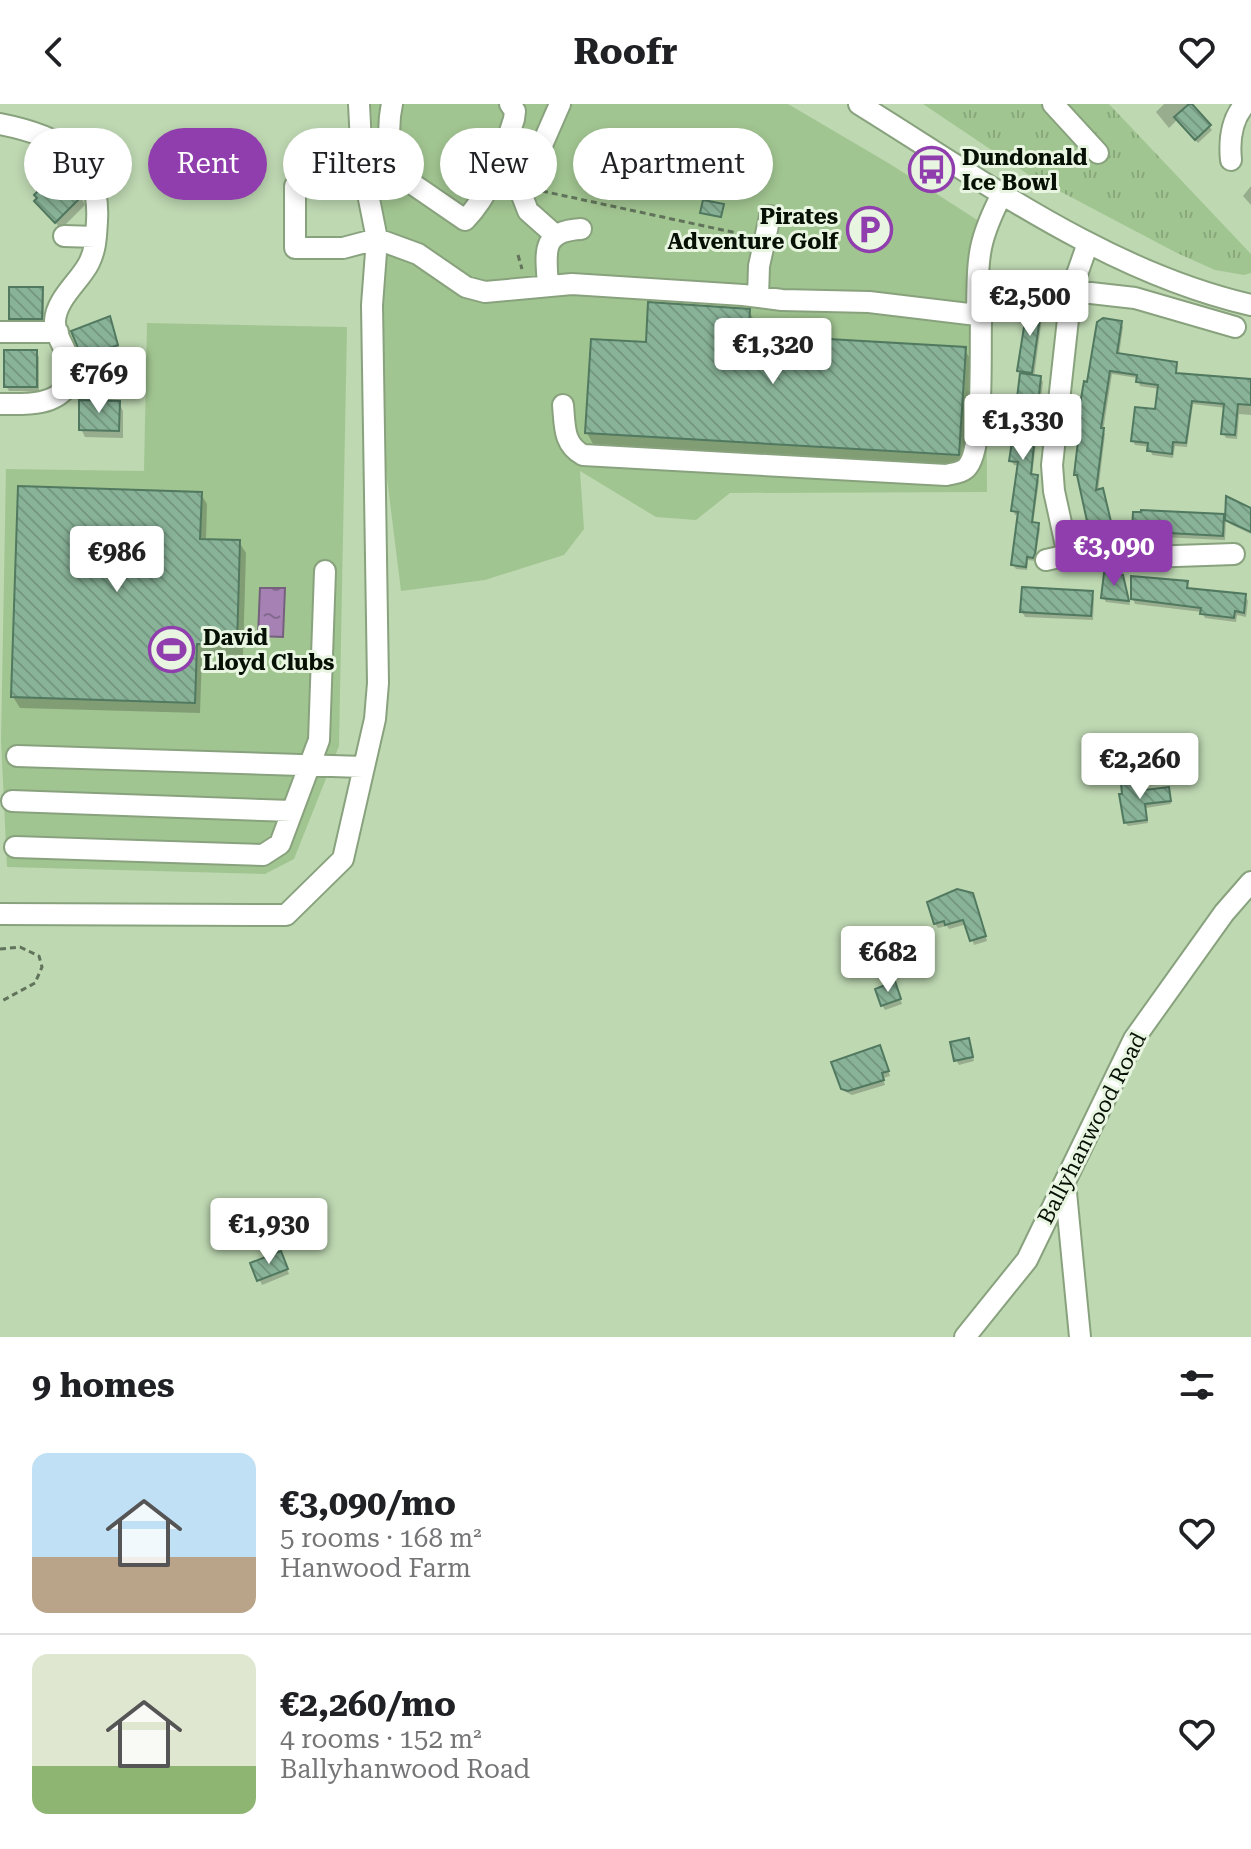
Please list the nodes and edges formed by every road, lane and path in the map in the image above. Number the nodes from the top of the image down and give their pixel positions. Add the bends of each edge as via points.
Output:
1 (392, 104) edge
2 (510, 104) edge
3 (560, 104) edge
4 (859, 104) edge
5 (1053, 104) edge
6 (1239, 106) edge
7 (357, 107) edge
8 (0, 124) edge
9 (511, 128) edge
10 (549, 128) edge
11 (1098, 153) dead end
12 (1231, 160) dead end
13 (1003, 192) junction
14 (557, 194) edge
15 (295, 200) edge
16 (483, 200) edge
17 (522, 200) edge
18 (770, 216) dead end
19 (581, 229) dead end
20 (555, 235) junction
21 (64, 236) dead end
22 (96, 237) junction
23 (765, 238) junction
24 (377, 239) junction
25 (1088, 243) junction
26 (548, 286) junction
27 (1073, 291) junction
28 (758, 297) junction
29 (1245, 301) edge
30 (977, 315) junction
31 (1235, 327) dead end
32 (0, 332) edge
33 (58, 332) junction
34 (72, 371) junction
35 (124, 372) dead end
36 (0, 404) edge
37 (563, 405) dead end
38 (1234, 554) dead end
39 (1068, 555) junction
40 (1046, 560) dead end
41 (325, 571) dead end
42 (17, 756) dead end
43 (308, 764) junction
44 (363, 767) junction
45 (12, 801) dead end
46 (292, 811) junction
47 (15, 847) dead end
48 (1251, 882) edge
49 (0, 914) edge
50 (0, 949) edge
51 (0, 1002) edge
52 (1065, 1182) junction
53 (965, 1337) edge
54 (1080, 1337) edge

1 - 16 street via 389,119 398,174 465,220
2 - 9 street via 515,111
3 - 10 street
4 - 13 street
5 - 11 street
6 - 12 street via 1229,144
7 - 24 street via 366,196
8 - 22 street via 42,134 80,162 97,191
13 - 25 street
13 - 30 street via 980,245
14 - 23 path
15 - 24 street via 295,248 343,248
17 - 20 street
18 - 23 street
19 - 20 street
20 - 26 street via 548,247
21 - 22 street
22 - 33 street via 89,263 59,308
23 - 28 street
24 - 26 street via 418,254 466,287 485,292
24 - 44 street via 372,305 378,683
25 - 27 street
25 - 29 street via 1190,287
26 - 28 street
27 - 31 street via 1135,298
27 - 39 street via 1052,465
28 - 30 street via 869,302
30 - 37 street via 978,437 970,464 946,475 583,455 567,440
32 - 33 street
33 - 34 street
34 - 35 street
34 - 36 street via 58,395 38,403
38 - 39 street
39 - 40 street
41 - 43 street via 319,740
42 - 43 street
43 - 44 street
43 - 46 street
44 - 49 street via 343,859 286,915
45 - 46 street
46 - 47 street via 280,844 263,855
48 - 52 street, Ballyhanwood Road via 1134,1039
50 - 51 path via 20,947 39,956 42,967 35,983
52 - 53 street, Ballyhanwood Road via 1027,1260
52 - 54 street

